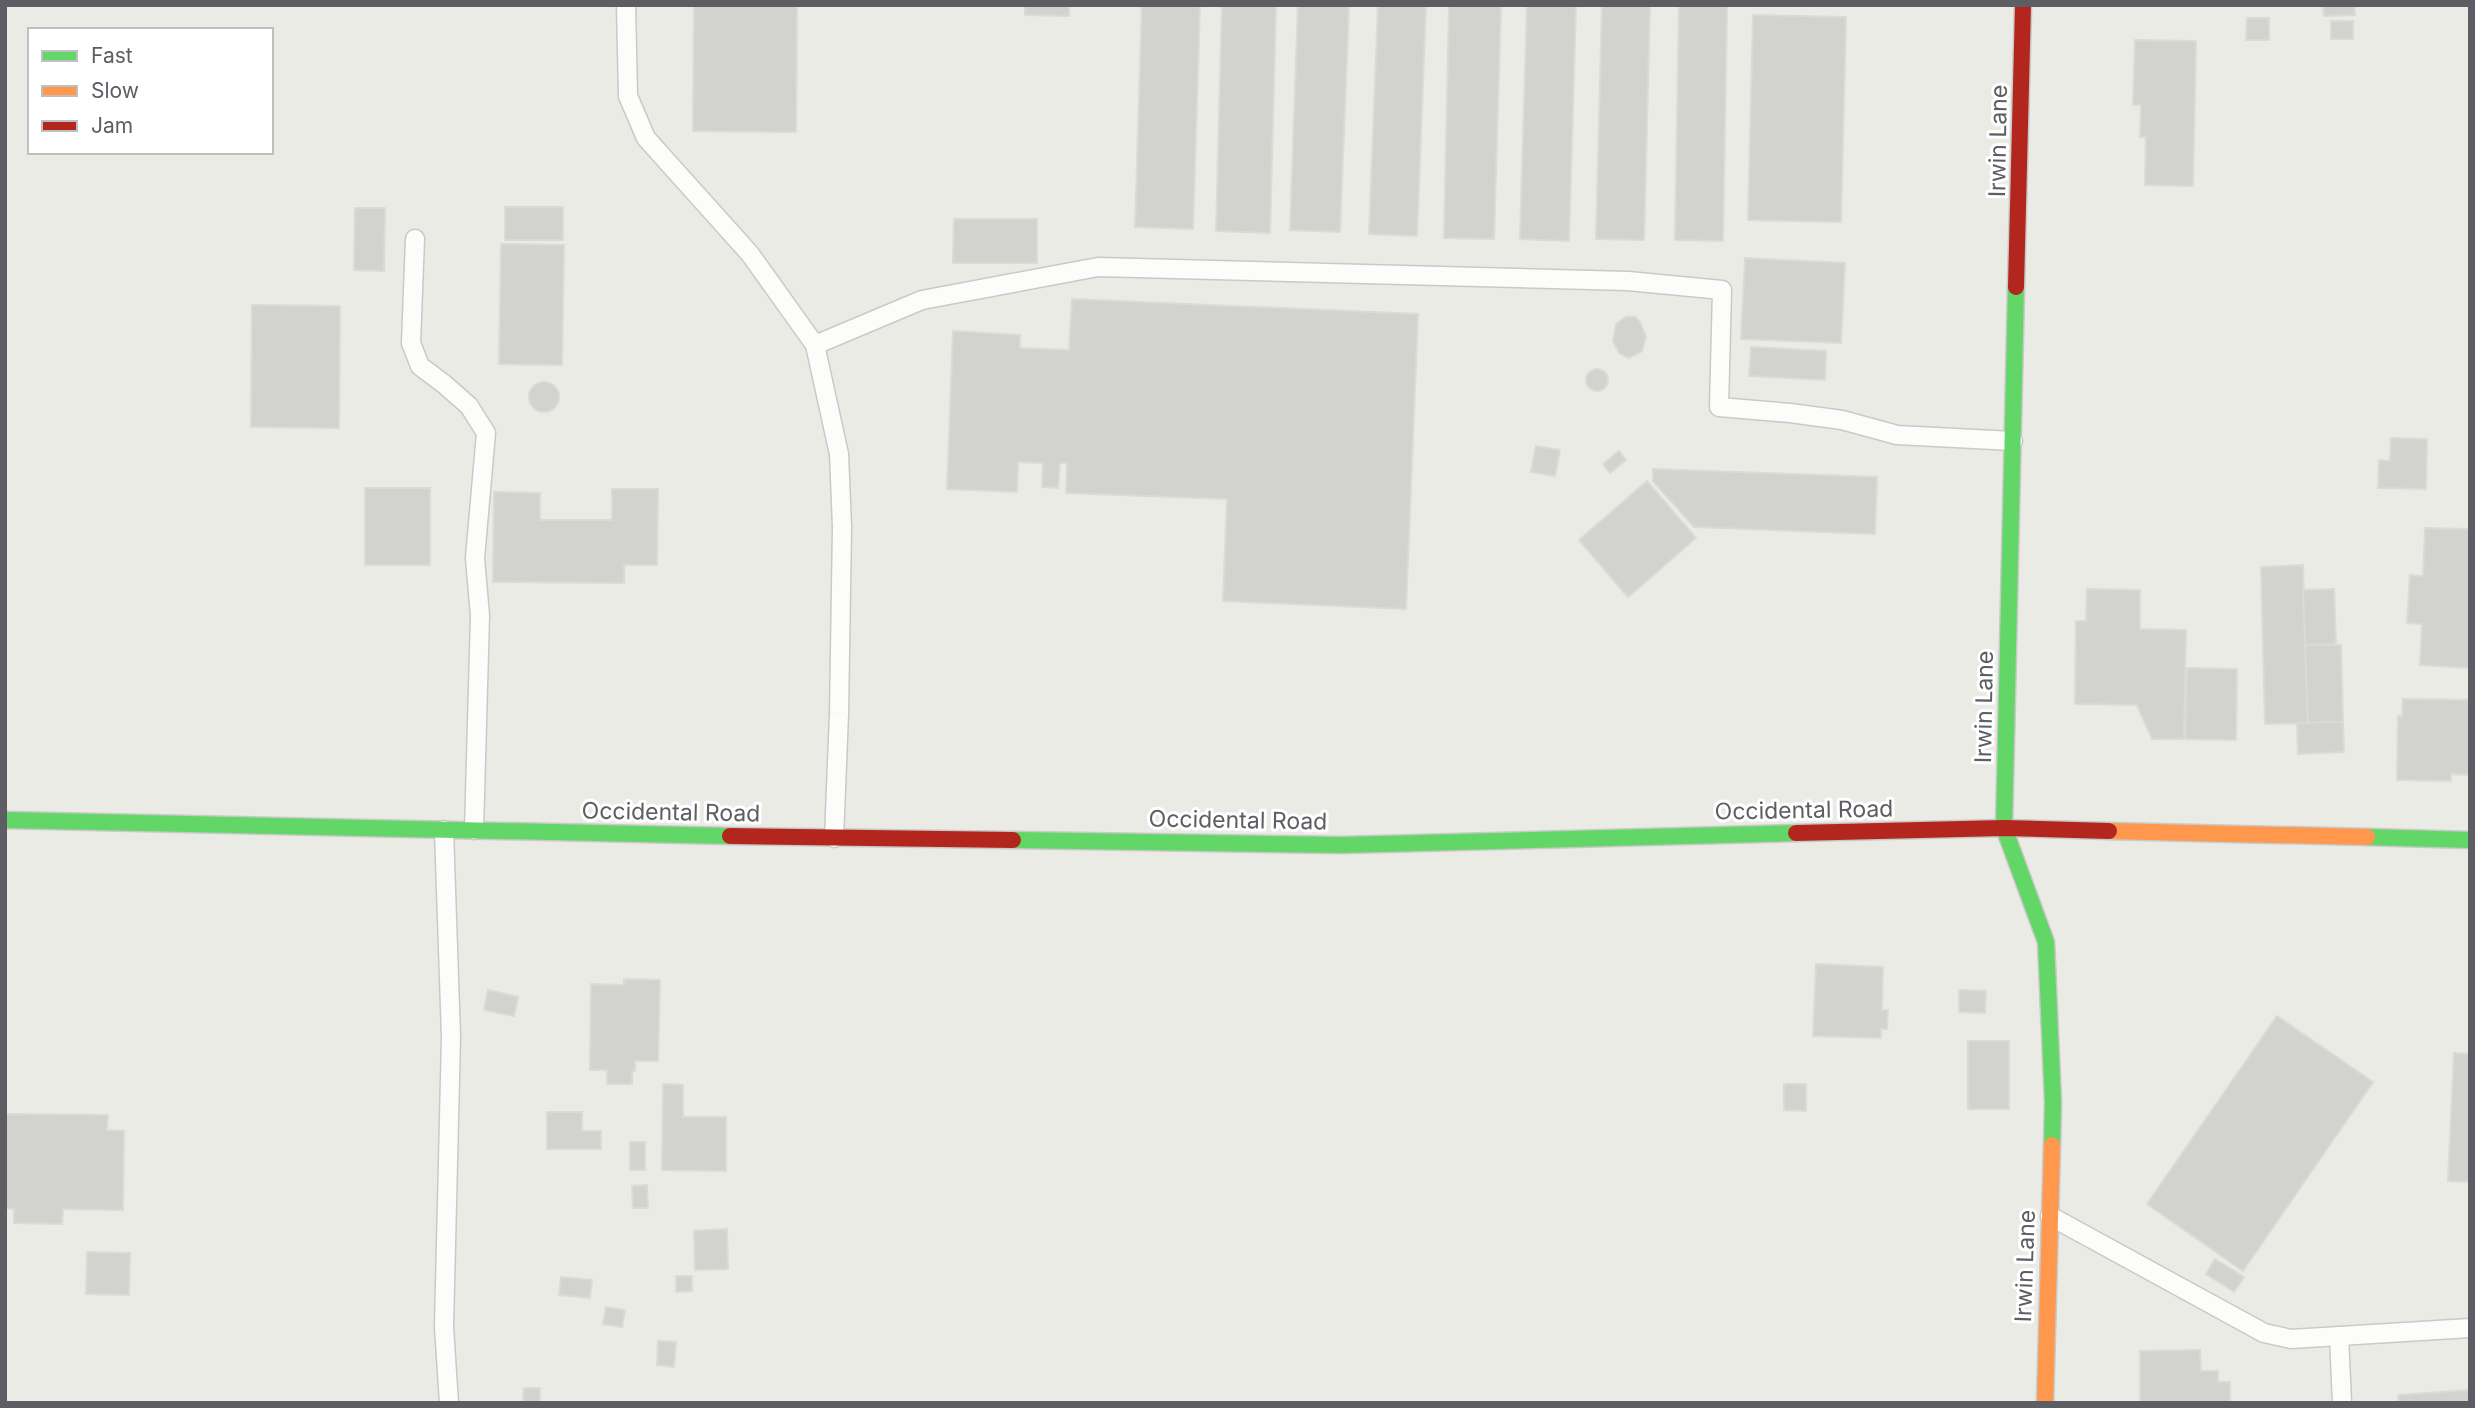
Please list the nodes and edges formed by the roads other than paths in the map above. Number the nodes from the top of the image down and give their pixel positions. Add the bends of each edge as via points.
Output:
1 (626, 5) edge
2 (2023, 5) edge
3 (415, 239) dead end
4 (815, 345) junction
5 (2013, 441) junction
6 (5, 820) edge
7 (2004, 828) junction
8 (444, 830) junction
9 (474, 830) junction
10 (835, 838) junction
11 (2470, 840) edge
12 (2050, 1216) junction
13 (2470, 1328) edge
14 (2340, 1336) junction
15 (449, 1403) edge
16 (2045, 1403) edge
17 (2342, 1403) edge

1 - 4 lane via 628,96 646,138 750,254
2 - 5 street, Irwin Lane
3 - 9 lane via 411,343 420,366 469,406 486,433 475,558 480,616
4 - 5 lane via 922,300 1098,267 1628,281 1722,290 1719,407 1829,418 1897,435
4 - 10 lane via 839,454 842,527
5 - 7 street, Irwin Lane
6 - 8 street, Occidental Road
7 - 10 street, Occidental Road via 1342,845
7 - 11 street, Occidental Road
7 - 12 street, Irwin Lane via 2046,942 2053,1102
8 - 9 street, Occidental Road
8 - 15 lane via 451,1037 444,1326
9 - 10 street, Occidental Road
12 - 14 lane via 2264,1333 2291,1339
12 - 16 street, Irwin Lane
13 - 14 lane
14 - 17 lane

